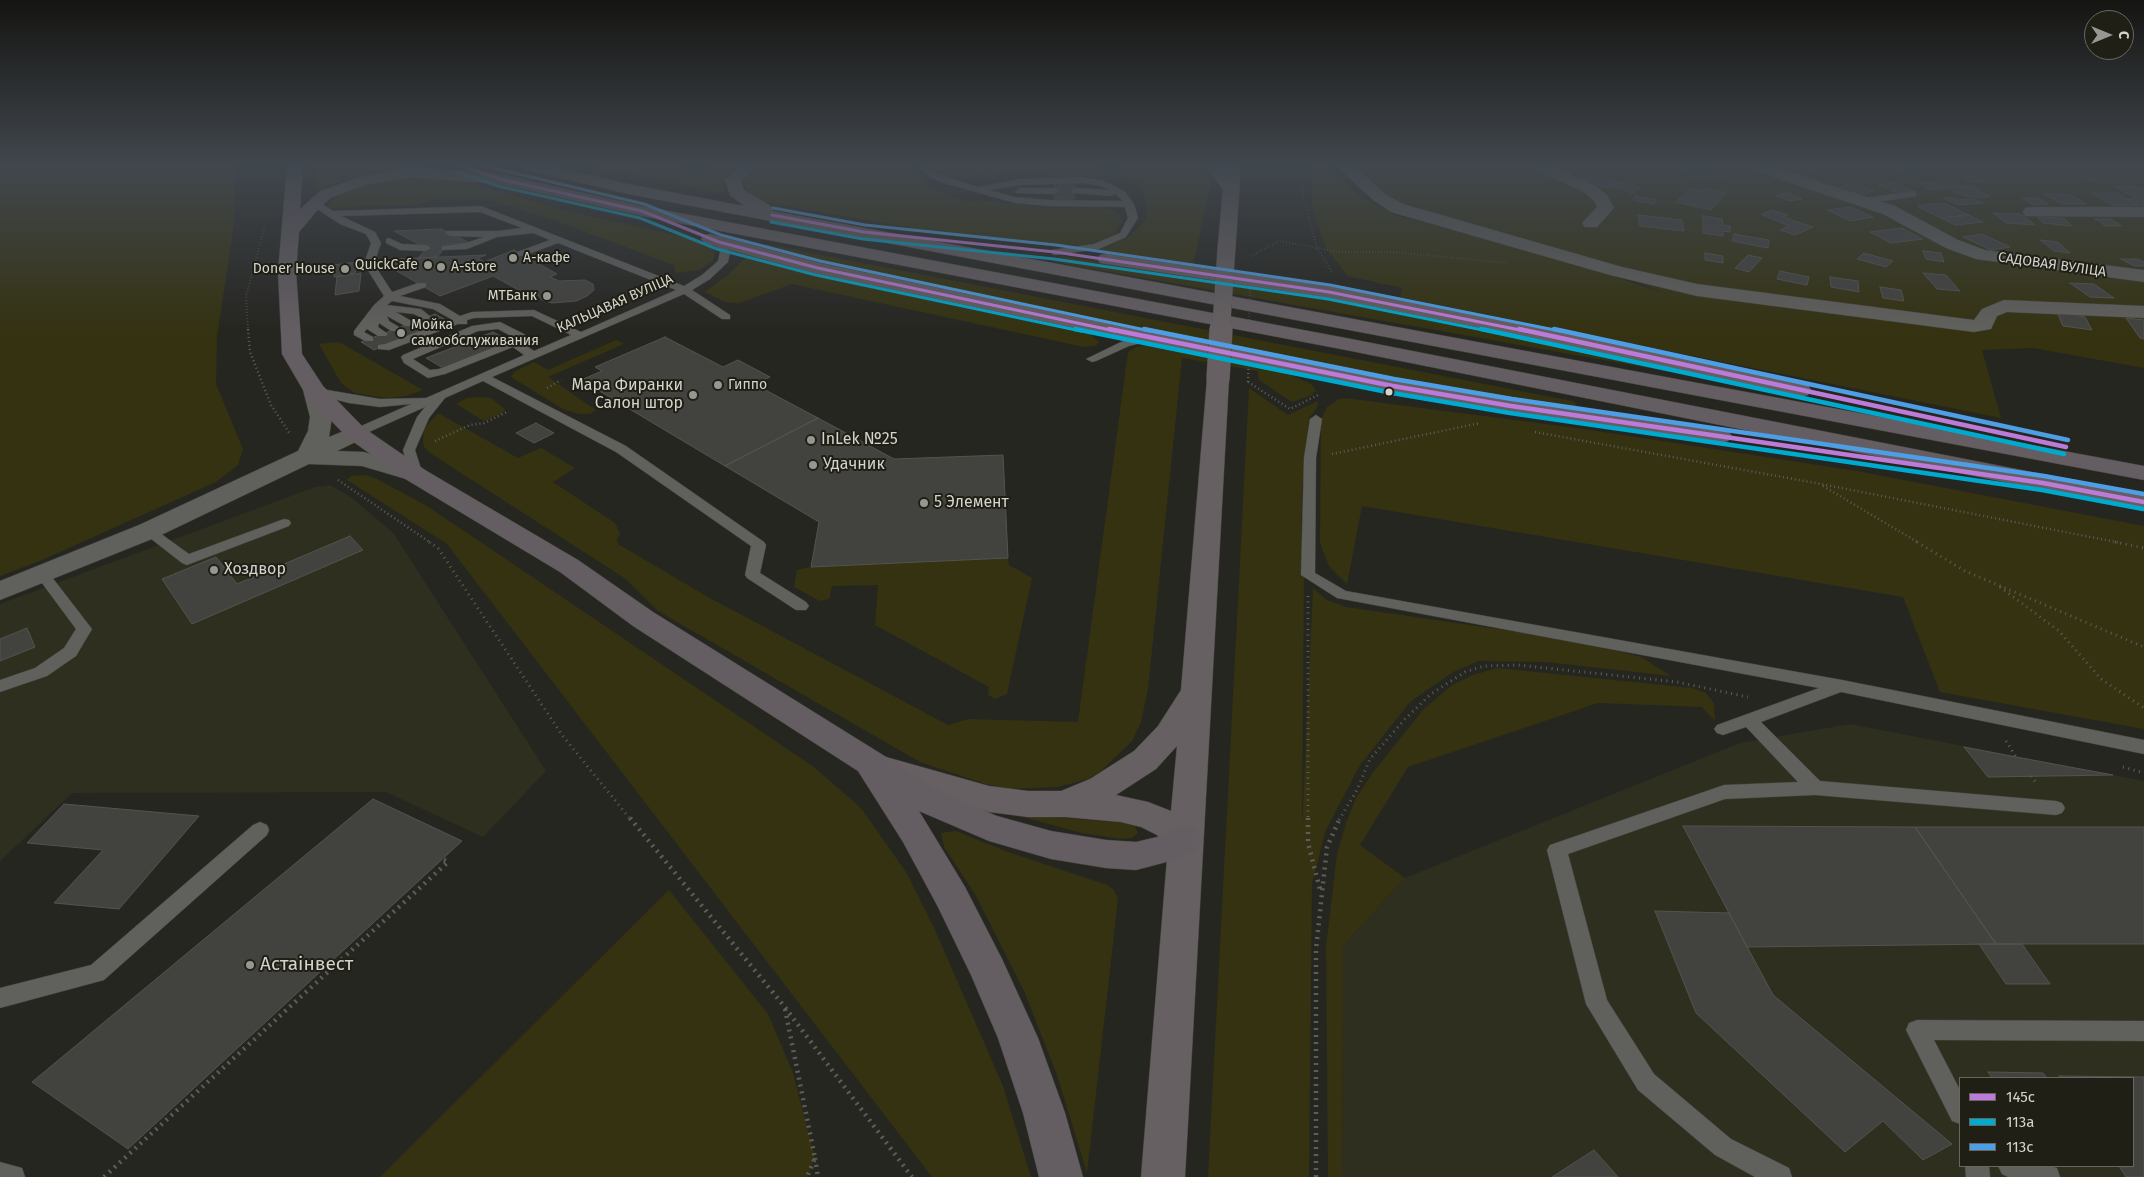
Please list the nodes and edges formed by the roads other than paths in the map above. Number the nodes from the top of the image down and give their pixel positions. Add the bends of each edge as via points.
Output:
1 (292, 221) edge
2 (299, 221) edge
3 (372, 221) edge
4 (514, 221) edge
5 (667, 221) edge
6 (695, 221) edge
7 (806, 221) edge
8 (1132, 221) edge
9 (1228, 221) edge
10 (1441, 221) edge
11 (1909, 221) edge
12 (344, 222) joint
13 (291, 230) junction
14 (537, 230) junction
15 (864, 232) junction
16 (450, 233) dead end
17 (498, 234) junction
18 (402, 235) dead end
19 (560, 239) junction
20 (389, 242) junction
21 (719, 242) junction
22 (376, 243) junction
23 (426, 248) dead end
24 (445, 248) dead end
25 (1055, 252) junction
26 (520, 254) dead end
27 (2144, 276) edge
28 (422, 285) dead end
29 (685, 290) junction
30 (390, 297) junction
31 (378, 307) junction
32 (2144, 312) edge
33 (426, 317) dead end
34 (726, 317) dead end
35 (456, 320) junction
36 (409, 324) dead end
37 (476, 328) junction
38 (395, 329) dead end
39 (382, 334) dead end
40 (581, 336) junction
41 (1150, 338) junction
42 (369, 339) dead end
43 (514, 343) junction
44 (382, 346) dead end
45 (533, 355) junction
46 (1092, 359) dead end
47 (485, 378) junction
48 (314, 390) junction
49 (440, 397) junction
50 (1316, 419) dead end
51 (356, 434) junction
52 (305, 458) junction
53 (2144, 464) edge
54 (2144, 473) edge
55 (416, 475) junction
56 (2043, 483) junction
57 (2144, 502) edge
58 (284, 523) dead end
59 (148, 531) junction
60 (43, 575) junction
61 (0, 591) edge
62 (801, 606) dead end
63 (0, 686) edge
64 (1842, 686) junction
65 (1197, 691) junction
66 (1748, 719) junction
67 (1723, 729) dead end
68 (2144, 747) edge
69 (869, 764) junction
70 (1816, 788) junction
71 (1064, 804) junction
72 (2056, 808) dead end
73 (260, 830) dead end
74 (1185, 840) junction
75 (0, 998) edge
76 (2144, 1032) edge
77 (1959, 1111) edge
78 (1166, 1124) junction
79 (2013, 1167) edge
80 (0, 1174) edge
81 (13, 1177) edge
82 (1061, 1177) edge
83 (1148, 1177) edge
84 (1163, 1177) edge
85 (1780, 1177) edge
86 (2048, 1177) edge

1 - 13 highway
2 - 13 highway
3 - 12 lane
4 - 14 lane
5 - 21 highway
6 - 56 highway via 1356,346
7 - 15 highway
8 - 25 lane via 1123,235 1096,247
9 - 65 main road, bridge
10 - 32 street via 1697,290 1974,326 1984,325 1989,313 2004,306
11 - 27 street, САДОВАЯ ВУЛІЦА via 1982,256
12 - 22 lane via 370,232
13 - 48 highway via 287,272 292,354
14 - 17 lane
14 - 19 lane
15 - 25 highway
15 - 54 highway
16 - 17 lane
17 - 24 lane via 467,246
18 - 20 lane
19 - 26 lane
19 - 29 lane
20 - 22 lane
20 - 23 lane via 400,248
21 - 29 lane, КАЛЬЦАВАЯ ВУЛІЦА via 725,252 723,262
21 - 41 highway via 818,268
22 - 30 lane via 369,264
25 - 53 highway via 1329,292 1430,311
28 - 30 lane
29 - 34 lane
29 - 40 lane, КАЛЬЦАВАЯ ВУЛІЦА
30 - 31 lane
30 - 35 lane via 436,306
31 - 33 lane via 416,311
31 - 36 lane
31 - 38 lane via 384,323
31 - 39 lane via 372,328
31 - 42 lane via 358,333
35 - 37 lane
35 - 40 lane via 472,315 534,312
35 - 44 lane via 384,348
37 - 43 lane via 500,325 520,336
37 - 43 lane via 414,353 407,358 408,361 428,374 441,372
40 - 45 lane, КАЛЬЦАВАЯ ВУЛІЦА
41 - 46 lane via 1125,344
41 - 56 highway via 1511,406
43 - 45 lane
45 - 47 lane, КАЛЬЦАВАЯ ВУЛІЦА
47 - 49 lane, КАЛЬЦАВАЯ ВУЛІЦА
47 - 62 lane via 621,449 759,545 752,575
48 - 49 lane via 380,403
48 - 51 highway
48 - 52 street via 320,430
49 - 51 lane, КАЛЬЦАВАЯ ВУЛІЦА
49 - 55 lane via 423,417 409,450
50 - 64 lane via 1310,458 1308,575 1342,595
51 - 52 street
51 - 55 highway
52 - 55 street via 364,459
52 - 59 street
55 - 69 highway via 569,566 643,619
56 - 57 highway
58 - 59 lane via 187,560
59 - 60 street
60 - 61 street
60 - 63 lane via 84,629 70,652 41,672
64 - 66 lane
64 - 68 lane
65 - 71 main road via 1169,734 1145,760 1102,788
65 - 74 main road
66 - 67 lane
66 - 70 lane
69 - 71 main road via 989,798 1028,804
69 - 74 highway via 932,802 989,826 1051,845 1136,856
69 - 82 highway via 915,832 988,971 1018,1038 1044,1113
70 - 72 lane
70 - 85 lane via 1724,792 1557,850 1597,1004 1646,1082 1723,1147
71 - 74 main road via 1148,815 1169,825
73 - 75 lane via 97,972
74 - 78 main road
76 - 77 lane via 1917,1030
78 - 83 main road
78 - 84 main road
79 - 86 lane
80 - 81 lane

